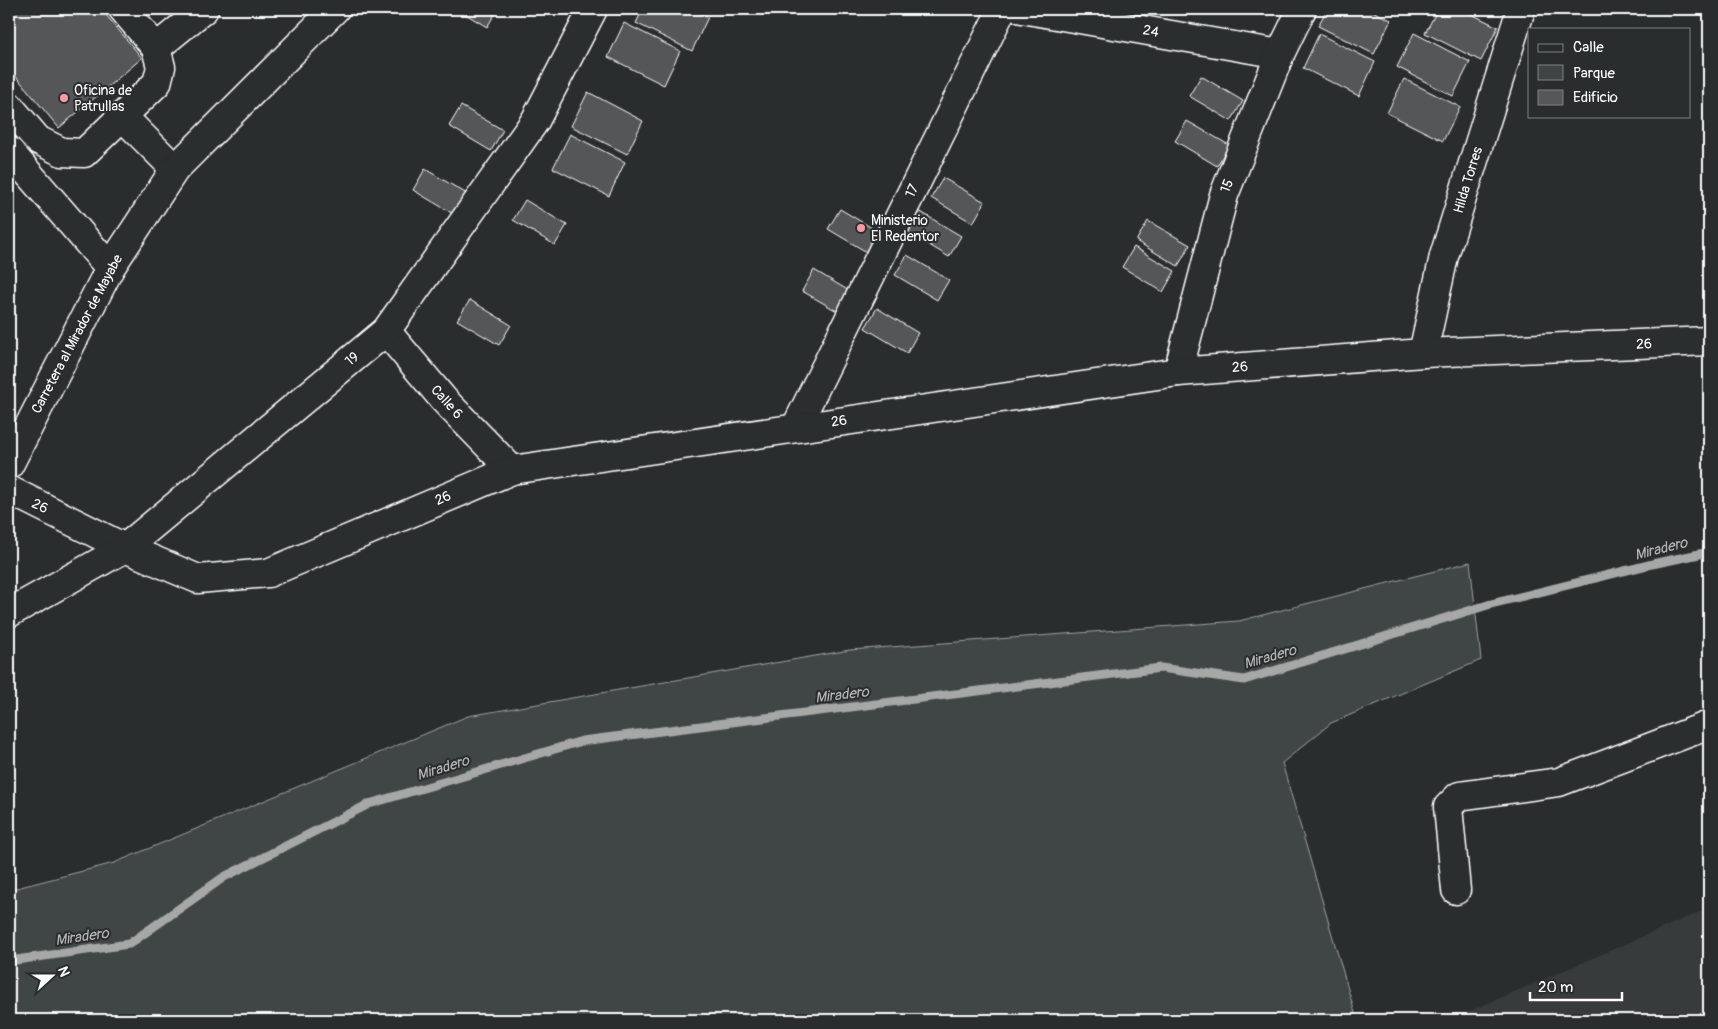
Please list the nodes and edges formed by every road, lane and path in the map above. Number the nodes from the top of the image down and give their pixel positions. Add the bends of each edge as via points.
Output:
1 (123, 9) edge
2 (204, 9) edge
3 (334, 9) edge
4 (593, 9) edge
5 (1002, 9) edge
6 (1022, 9) edge
7 (1302, 9) edge
8 (1521, 9) edge
9 (156, 48) junction
10 (1280, 54) junction
11 (9, 106) edge
12 (122, 116) junction
13 (9, 151) edge
14 (175, 169) junction
15 (110, 268) junction
16 (386, 331) junction
17 (1709, 341) edge
18 (1423, 353) junction
19 (1178, 372) junction
20 (796, 427) junction
21 (9, 465) edge
22 (512, 470) junction
23 (9, 490) edge
24 (125, 548) junction
25 (9, 613) edge
26 (1709, 725) edge
27 (1456, 890) dead end

1 - 9 street
2 - 9 street
3 - 14 street, Carretera al Mirador de Mayabe
4 - 16 street, 19 via 535,121
5 - 20 street, 17
6 - 10 street, 24
7 - 10 street, 15
8 - 18 street, Hilda Torres via 1444,256
9 - 12 street via 161,67 157,83
10 - 19 street, 15 via 1224,195
11 - 12 street via 38,140 62,152 84,153
12 - 14 street
13 - 15 street
14 - 15 street, Carretera al Mirador de Mayabe
15 - 21 street, Carretera al Mirador de Mayabe
16 - 22 street, Calle 6 via 444,400
16 - 24 street, 19
17 - 18 street, 26
18 - 19 street, 26
19 - 20 street, 26
20 - 22 street, 26
22 - 24 street, 26 via 268,573 198,579
23 - 24 street, 26
24 - 25 street, 19
26 - 27 street via 1559,782 1460,796 1448,807

